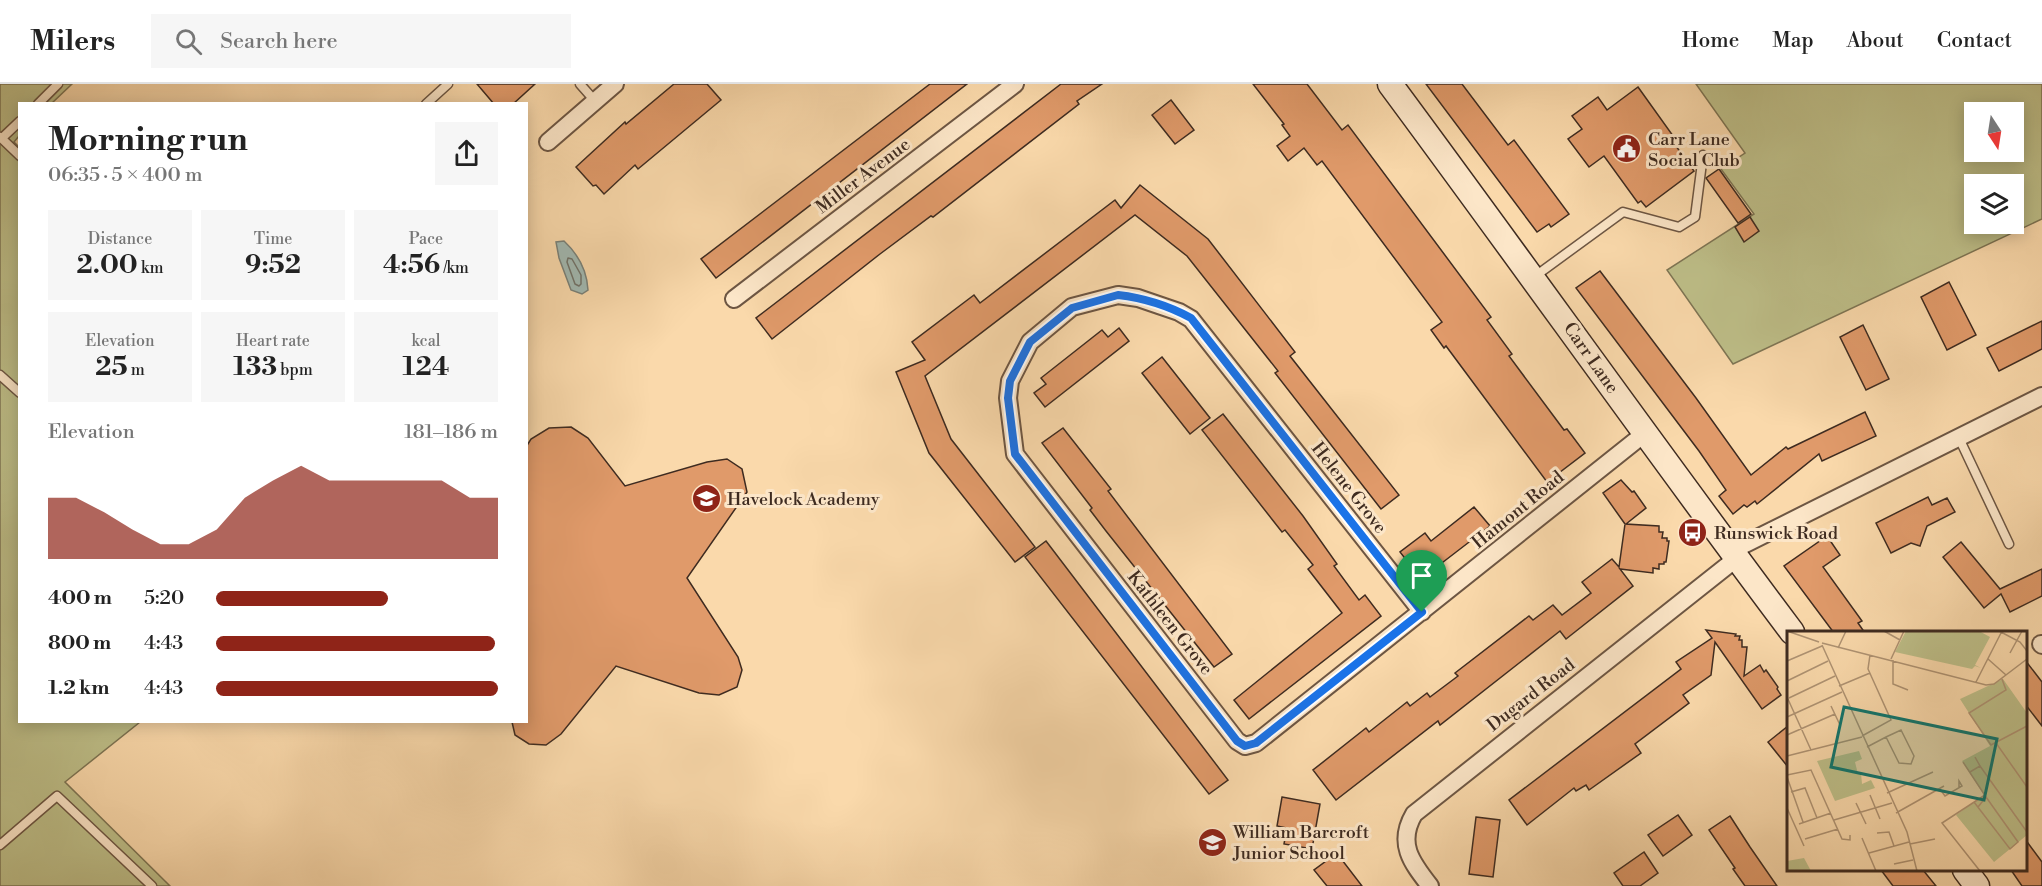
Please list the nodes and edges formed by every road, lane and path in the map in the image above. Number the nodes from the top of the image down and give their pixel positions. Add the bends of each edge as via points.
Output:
1 (57, 84) edge
2 (448, 84) edge
3 (580, 84) edge
4 (615, 84) edge
5 (1015, 84) edge
6 (1390, 84) edge
7 (595, 101) junction
8 (40, 102) edge
9 (428, 102) edge
10 (18, 123) edge
11 (1, 137) edge
12 (548, 142) dead end
13 (18, 154) edge
14 (1703, 155) dead end
15 (1533, 277) junction
16 (734, 299) dead end
17 (0, 375) edge
18 (18, 391) edge
19 (2042, 396) edge
20 (1644, 434) junction
21 (1959, 438) junction
22 (1067, 521) joint
23 (2009, 544) dead end
24 (1734, 555) junction
25 (1422, 612) junction
26 (1790, 631) edge
27 (1245, 746) joint
28 (1, 842) edge
29 (1966, 871) edge
30 (152, 886) edge
31 (1430, 886) edge
32 (1977, 886) edge

1 - 8 lane
2 - 9 lane
3 - 7 lane
4 - 7 street
5 - 16 street, Miller Avenue
6 - 15 street, Carr Lane
7 - 12 street
10 - 11 lane
11 - 13 lane
14 - 15 lane via 1695,216 1679,227 1623,212
15 - 20 street, Carr Lane
17 - 18 lane
19 - 21 street
20 - 24 street, Carr Lane
20 - 25 street, Hamont Road
21 - 23 lane
21 - 24 street
22 - 25 street, Helene Grove via 1015,454 1008,398 1010,381 1030,342 1072,308 1118,295 1138,298 1191,318
22 - 27 street, Kathleen Grove via 1237,741
24 - 26 street, Carr Lane
24 - 31 street, Dugard Road via 1414,814 1406,827 1407,849
25 - 27 street, Hamont Road via 1256,743
28 - 30 lane via 57,796
29 - 32 street

